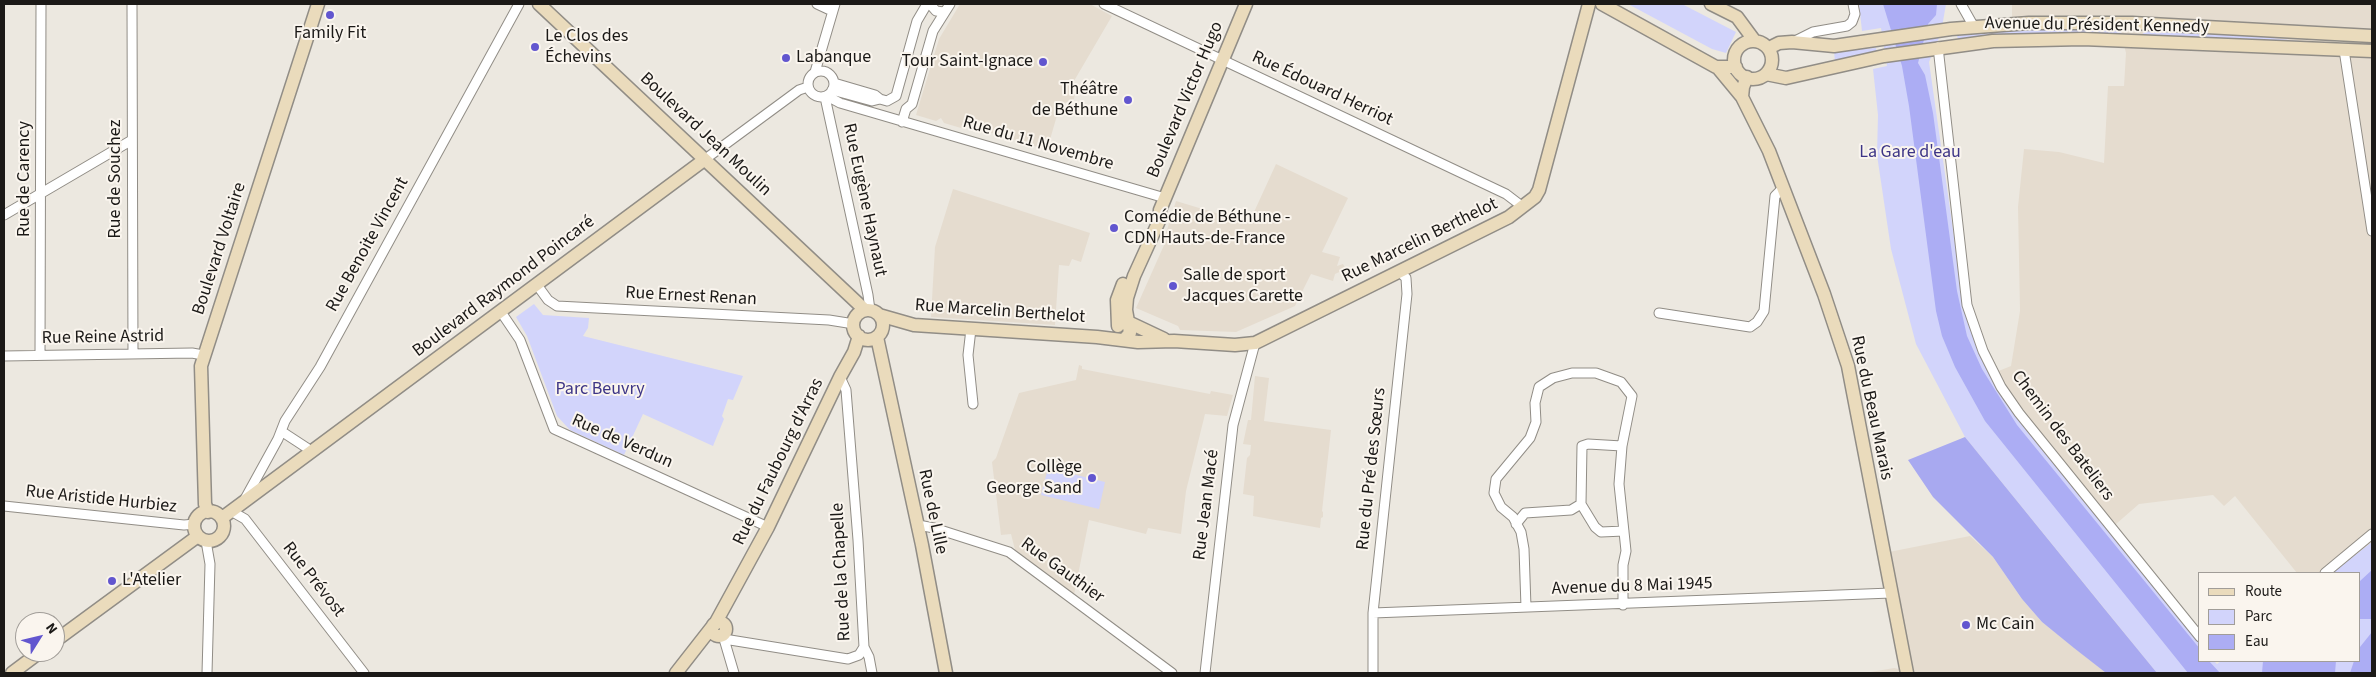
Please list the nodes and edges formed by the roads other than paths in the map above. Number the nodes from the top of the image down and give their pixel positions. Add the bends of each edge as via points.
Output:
1 (41, 4) edge
2 (132, 4) edge
3 (318, 4) edge
4 (519, 4) edge
5 (539, 4) edge
6 (817, 4) edge
7 (929, 4) edge
8 (950, 4) edge
9 (1104, 4) edge
10 (1246, 4) edge
11 (1589, 4) edge
12 (1602, 4) edge
13 (1711, 4) edge
14 (1853, 4) edge
15 (1961, 4) edge
16 (834, 7) edge
17 (944, 12) junction
18 (1974, 27) junction
19 (2340, 35) junction
20 (2372, 36) edge
21 (1754, 40) junction
22 (1792, 42) junction
23 (1769, 48) junction
24 (1933, 48) junction
25 (2344, 50) junction
26 (2372, 51) edge
27 (1222, 59) junction
28 (1736, 67) junction
29 (1718, 68) junction
30 (815, 72) junction
31 (1766, 74) junction
32 (1747, 77) junction
33 (808, 87) junction
34 (830, 91) junction
35 (1742, 97) junction
36 (902, 122) junction
37 (132, 140) junction
38 (704, 160) junction
39 (1783, 188) junction
40 (40, 194) junction
41 (1165, 198) junction
42 (1523, 207) junction
43 (4, 215) edge
44 (2372, 231) edge
45 (1399, 271) junction
46 (536, 285) junction
47 (501, 312) junction
48 (1659, 313) dead end
49 (865, 316) junction
50 (901, 322) junction
51 (971, 329) junction
52 (1123, 331) junction
53 (870, 337) junction
54 (1171, 341) junction
55 (1255, 342) junction
56 (133, 353) junction
57 (40, 355) junction
58 (203, 355) junction
59 (4, 356) edge
60 (840, 377) junction
61 (973, 404) dead end
62 (281, 431) junction
63 (1622, 446) junction
64 (310, 453) junction
65 (244, 502) junction
66 (1581, 504) junction
67 (4, 506) edge
68 (208, 512) junction
69 (226, 514) junction
70 (1516, 524) junction
71 (918, 525) junction
72 (768, 527) junction
73 (1624, 531) junction
74 (200, 534) junction
75 (2372, 534) edge
76 (2326, 572) edge
77 (1891, 593) junction
78 (1623, 605) junction
79 (1526, 607) junction
80 (1373, 613) junction
81 (720, 630) junction
82 (65, 634) edge
83 (2198, 635) edge
84 (864, 647) junction
85 (27, 662) edge
86 (12, 673) edge
87 (207, 673) edge
88 (364, 673) edge
89 (676, 673) edge
90 (734, 673) edge
91 (872, 673) edge
92 (946, 673) edge
93 (1172, 673) edge
94 (1205, 673) edge
95 (1373, 673) edge
96 (1907, 673) edge

1 - 40 street, Rue de Carency
2 - 37 street, Rue de Souchez
3 - 58 main road, Boulevard Voltaire
4 - 62 street, Rue Benoite Vincent via 320,367
5 - 38 main road, Boulevard Jean Moulin
6 - 16 street
7 - 17 street via 936,11
7 - 34 street via 917,21 899,90 892,99 887,101 875,95
8 - 17 street
9 - 27 street, Rue Édouard Herriot
10 - 27 main road, Boulevard Victor Hugo
11 - 42 main road, Rue Marcelin Berthelot via 1539,190
12 - 29 main road
13 - 21 main road via 1737,17
14 - 22 street via 1855,14 1847,26 1813,32
15 - 18 street
16 - 30 street
17 - 36 street via 930,41 912,104 906,109
18 - 19 main road, Avenue du Président Kennedy via 2029,23 2123,23
18 - 22 main road, Avenue du Président Kennedy via 1834,46
19 - 20 main road, Avenue du Président Kennedy
19 - 25 main road
21 - 23 main road
21 - 28 main road via 1739,46 1734,56
22 - 23 main road, Avenue du Président Kennedy
23 - 31 main road via 1772,64
24 - 25 main road, Avenue du Président Kennedy via 1993,41 2084,40
24 - 31 main road, Avenue du Président Kennedy via 1786,78
24 - 83 street, Chemin des Bateliers via 1967,305 1983,351 2019,413
25 - 26 main road, Avenue du Président Kennedy
25 - 44 street
27 - 41 main road, Boulevard Victor Hugo
27 - 42 street, Rue Édouard Herriot via 1506,194
28 - 29 main road
28 - 32 main road
29 - 35 main road, Rue du Beau Marais
30 - 33 street via 809,78
30 - 34 street via 829,73
31 - 32 main road via 1757,78
32 - 35 main road
33 - 34 street via 814,95
33 - 38 street, Boulevard Raymond Poincaré
34 - 36 street, Rue du 11 Novembre via 840,104
34 - 49 street, Rue Eugène Haynaut via 868,295
35 - 39 main road, Rue du Beau Marais via 1763,136
36 - 41 street, Rue du 11 Novembre
37 - 40 street
37 - 56 street, Rue de Souchez
38 - 46 main road, Boulevard Raymond Poincaré
38 - 49 main road, Boulevard Jean Moulin via 847,292
39 - 48 street via 1775,196 1764,311 1757,322 1750,327
39 - 77 main road, Rue du Beau Marais via 1848,366
40 - 43 street
40 - 57 street, Rue de Carency
41 - 52 main road, Boulevard Victor Hugo via 1159,221 1127,298
42 - 45 main road, Rue Marcelin Berthelot
45 - 55 main road, Rue Marcelin Berthelot
45 - 80 street, Rue du Pré des Sœurs via 1406,278 1407,294
46 - 47 main road, Boulevard Raymond Poincaré
46 - 49 street, Rue Ernest Renan via 557,306 829,320
47 - 64 main road, Boulevard Raymond Poincaré
47 - 72 street, Rue de Verdun via 520,340 554,429
49 - 50 main road, Rue Marcelin Berthelot
49 - 53 main road, Rue de Lille
49 - 53 main road via 883,322
50 - 51 main road, Rue Marcelin Berthelot
50 - 53 main road, Rue Marcelin Berthelot
51 - 52 main road, Rue Marcelin Berthelot via 1097,337
51 - 61 street via 968,355
52 - 54 main road
52 - 54 main road, Rue Marcelin Berthelot via 1138,342
53 - 60 main road, Rue du Faubourg d'Arras via 854,352
53 - 71 main road, Rue de Lille via 881,358
54 - 55 main road, Rue Marcelin Berthelot
55 - 94 street, Rue Jean Macé via 1233,425
56 - 57 street, Rue Reine Astrid
56 - 58 street, Rue Reine Astrid via 192,352
57 - 59 street, Rue Reine Astrid
58 - 68 main road, Boulevard Voltaire via 200,378 205,504
60 - 72 main road, Rue du Faubourg d'Arras
60 - 84 street, Rue de la Chapelle via 846,390
62 - 64 street
62 - 65 street, Rue Benoite Vincent
63 - 66 street via 1582,446
63 - 70 street via 1632,396 1622,382 1596,372 1572,373 1553,378 1540,387 1535,403 1536,422 1530,438 1496,479 1494,493
63 - 73 street via 1619,484
64 - 65 main road, Boulevard Raymond Poincaré
65 - 69 main road, Boulevard Raymond Poincaré
66 - 70 street via 1571,510 1525,513
66 - 73 street via 1601,532
67 - 74 street, Rue Aristide Hurbiez via 184,525
68 - 69 main road
68 - 74 main road via 199,516
69 - 74 main road via 220,537 216,540
69 - 88 street, Rue Prévost via 245,518
70 - 79 street via 1524,549
71 - 92 main road, Rue de Lille
71 - 93 street, Rue Gauthier via 1009,552
72 - 81 main road, Rue du Faubourg d'Arras via 728,603
73 - 78 street
74 - 82 main road
74 - 87 street via 210,564
75 - 76 street
77 - 78 street, Avenue du 8 Mai 1945
77 - 96 main road, Rue du Beau Marais
78 - 79 street, Avenue du 8 Mai 1945
79 - 80 street, Avenue du 8 Mai 1945
80 - 95 street, Rue du Pré des Sœurs
81 - 84 street, Rue de la Chapelle via 787,651 848,659 859,655
81 - 89 main road
81 - 90 street
84 - 91 street
85 - 86 main road

